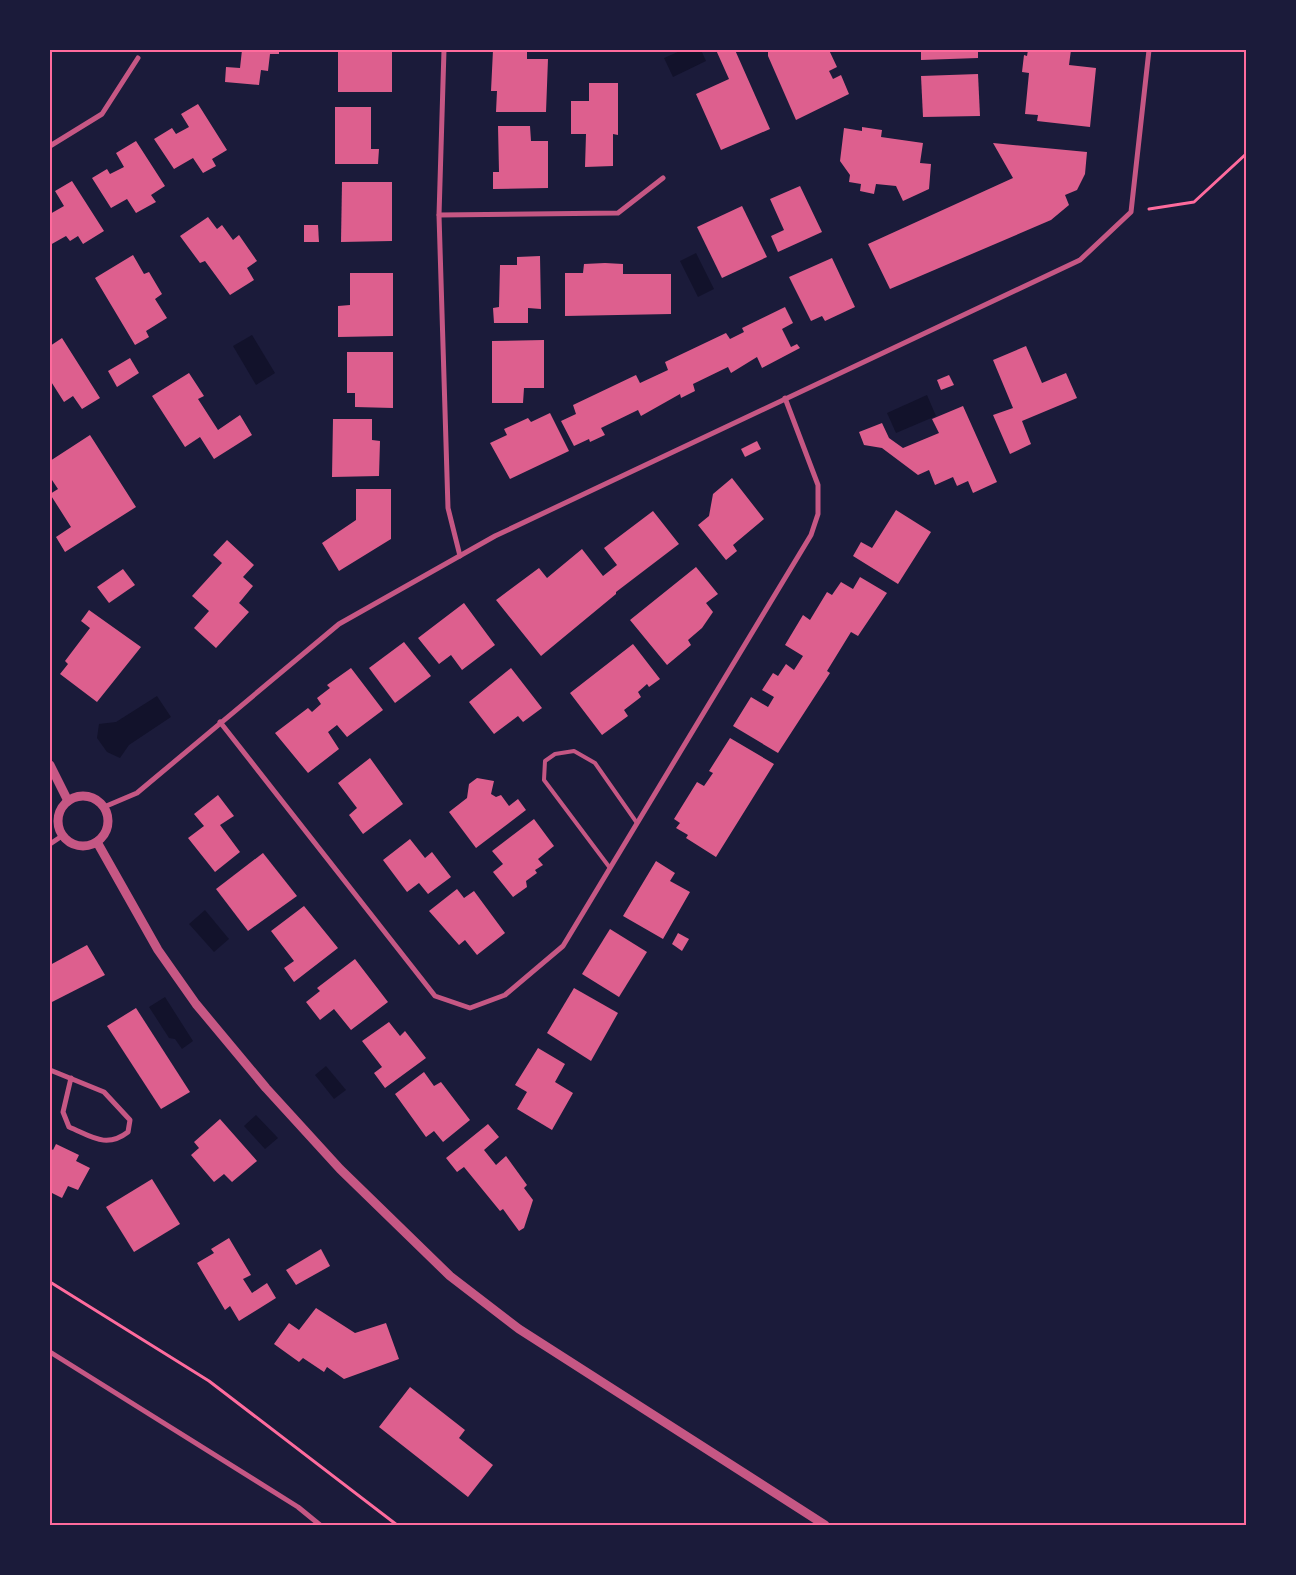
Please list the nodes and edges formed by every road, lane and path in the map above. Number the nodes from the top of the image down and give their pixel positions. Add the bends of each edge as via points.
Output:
1 (444, 50) edge
2 (1149, 50) edge
3 (138, 58) dead end
4 (50, 146) edge
5 (1246, 154) edge
6 (663, 178) dead end
7 (1132, 212) junction
8 (439, 215) junction
9 (785, 398) junction
10 (460, 556) junction
11 (220, 722) junction
12 (50, 766) edge
13 (68, 801) junction
14 (104, 807) junction
15 (637, 823) junction
16 (62, 836) junction
17 (97, 842) junction
18 (50, 844) edge
19 (610, 868) junction
20 (50, 1070) edge
21 (71, 1078) junction
22 (50, 1282) edge
23 (50, 1352) edge
24 (320, 1525) edge
25 (397, 1525) edge
26 (824, 1525) edge

1 - 8 street
2 - 7 street
3 - 4 street via 102,114
5 - 7 path via 1194,202
6 - 8 street via 618,213
7 - 9 street via 1080,260
8 - 10 street via 448,508
9 - 10 street via 495,536
9 - 15 street via 818,485 818,514 811,535
10 - 11 street via 339,624
11 - 14 street via 137,793
11 - 19 street via 435,996 470,1008 505,995 563,946
12 - 13 street
13 - 14 street via 87,797
13 - 16 street via 58,817
14 - 17 street via 108,826
15 - 19 street
15 - 19 lane via 595,762 574,751 555,754 545,761 544,780
16 - 17 street via 79,846
16 - 18 street
17 - 26 street via 158,950 196,1004 340,1169 450,1276 519,1329
20 - 21 street
21 - 21 street via 63,1112 68,1127 104,1142 117,1140 128,1132 130,1120 104,1092
22 - 25 path via 209,1381
23 - 24 street via 298,1506

